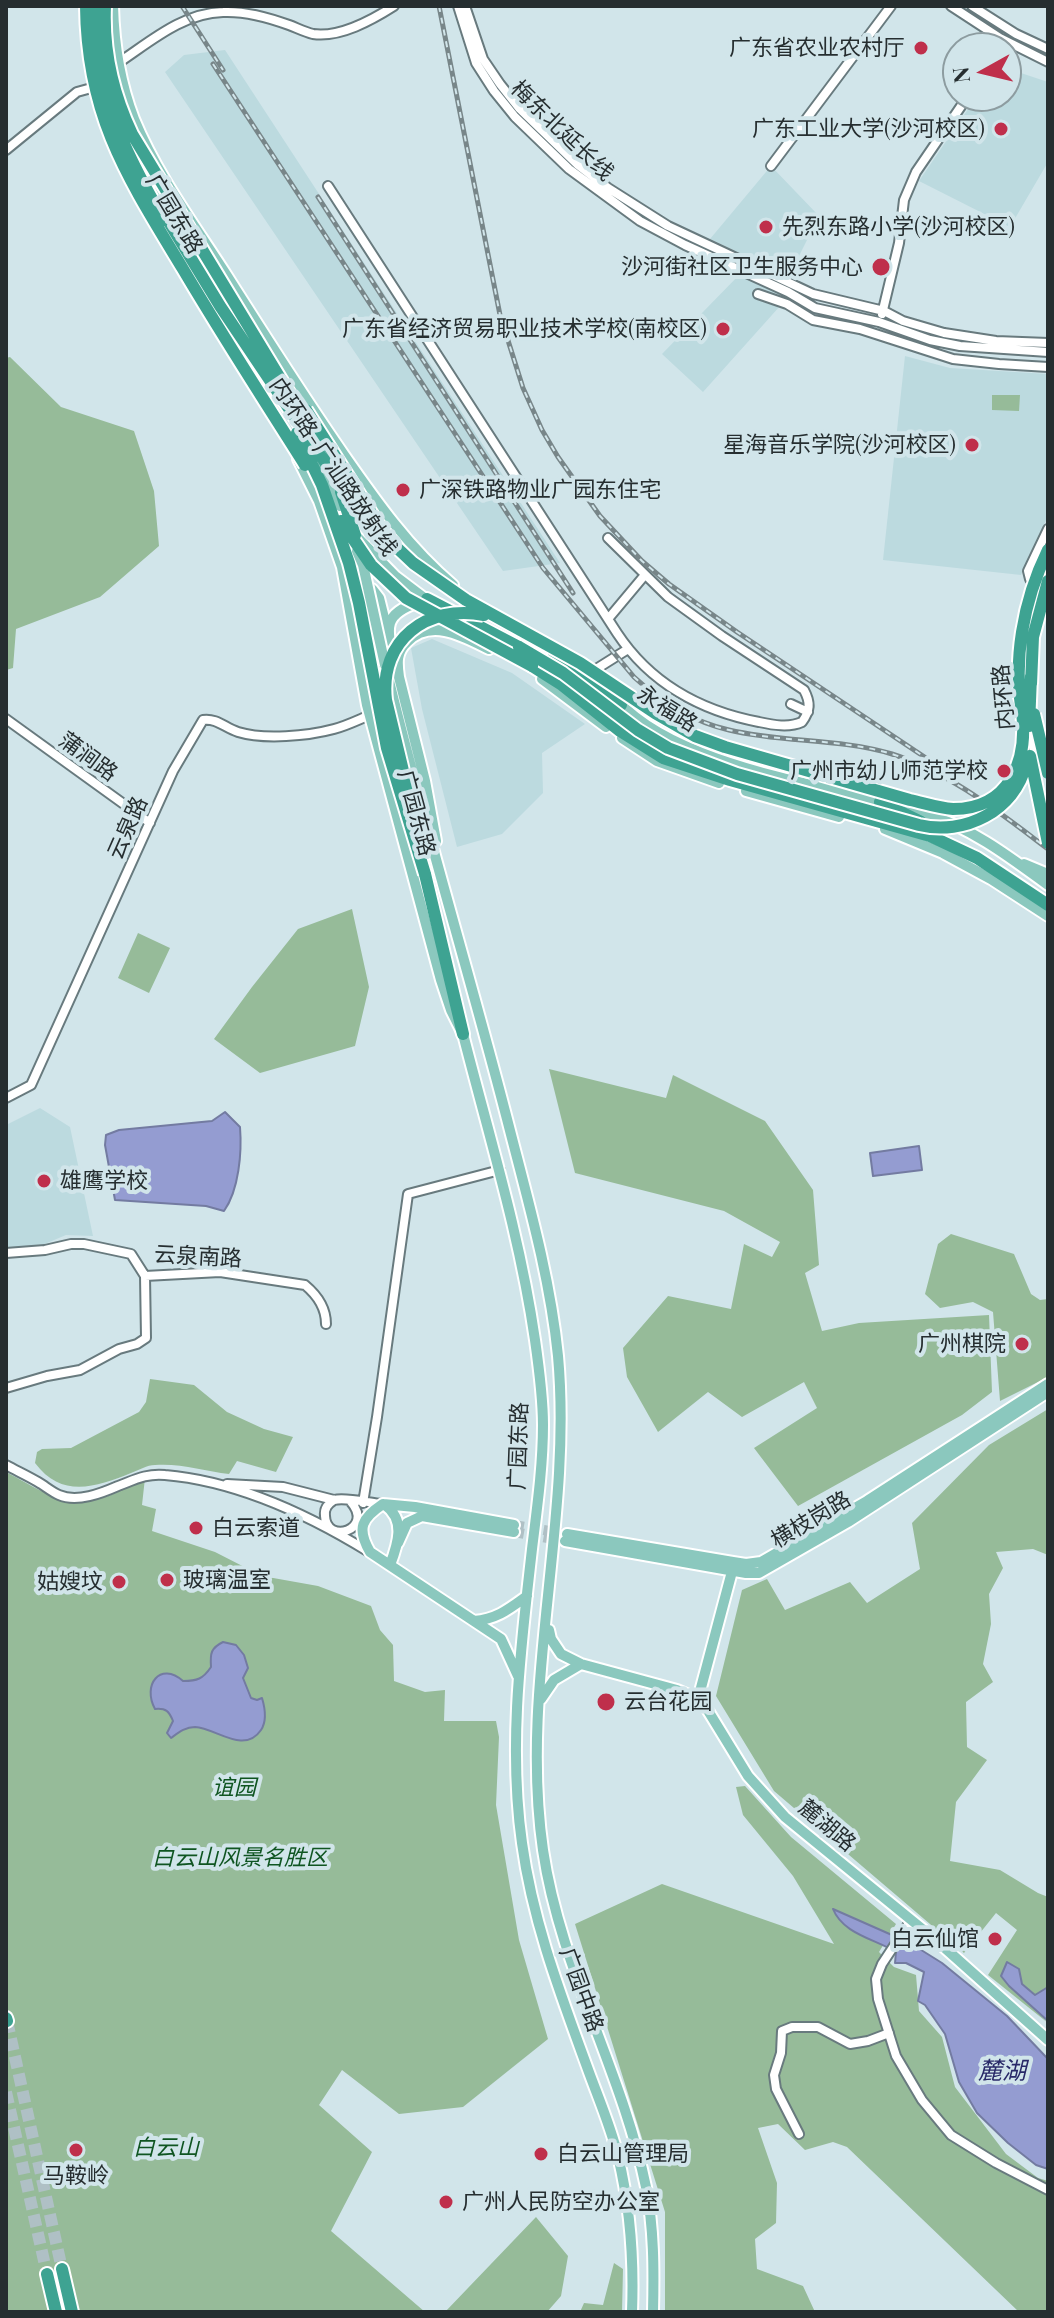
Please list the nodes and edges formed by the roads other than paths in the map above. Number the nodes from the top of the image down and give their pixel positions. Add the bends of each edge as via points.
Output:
1 (87, 6) edge
2 (99, 6) edge
3 (113, 6) edge
4 (394, 6) edge
5 (458, 6) edge
6 (465, 6) edge
7 (891, 6) edge
8 (951, 6) edge
9 (972, 6) edge
10 (986, 32) edge
11 (1048, 49) edge
12 (1022, 52) edge
13 (480, 61) junction
14 (1048, 62) edge
15 (118, 63) junction
16 (95, 87) junction
17 (957, 112) edge
18 (6, 150) edge
19 (570, 157) junction
20 (158, 165) junction
21 (771, 166) dead end
22 (569, 169) junction
23 (328, 186) dead end
24 (174, 226) junction
25 (746, 268) junction
26 (758, 294) dead end
27 (815, 308) junction
28 (884, 311) junction
29 (813, 320) junction
30 (879, 322) junction
31 (264, 343) junction
32 (1048, 343) edge
33 (1048, 352) edge
34 (240, 360) junction
35 (1048, 367) edge
36 (295, 383) junction
37 (264, 397) junction
38 (339, 448) joint
39 (311, 484) junction
40 (1048, 529) edge
41 (608, 538) dead end
42 (1048, 539) edge
43 (1048, 550) edge
44 (363, 565) junction
45 (644, 576) junction
46 (1030, 579) junction
47 (1048, 581) edge
48 (427, 599) junction
49 (489, 615) junction
50 (608, 619) junction
51 (387, 630) junction
52 (464, 637) junction
53 (628, 649) junction
54 (373, 665) junction
55 (593, 671) junction
56 (1031, 676) junction
57 (399, 677) junction
58 (791, 704) dead end
59 (621, 705) junction
60 (368, 710) junction
61 (808, 712) junction
62 (1022, 712) junction
63 (6, 719) edge
64 (1048, 772) edge
65 (880, 802) junction
66 (394, 809) junction
67 (150, 823) junction
68 (1048, 843) edge
69 (1015, 861) junction
70 (425, 874) junction
71 (440, 874) junction
72 (1048, 874) edge
73 (1048, 885) edge
74 (1048, 896) edge
75 (1048, 905) edge
76 (1048, 916) edge
77 (463, 1034) junction
78 (6, 1098) edge
79 (500, 1170) junction
80 (6, 1253) edge
81 (145, 1276) junction
82 (326, 1324) dead end
83 (1048, 1384) edge
84 (6, 1388) edge
85 (1048, 1392) edge
86 (6, 1465) edge
87 (218, 1484) junction
88 (334, 1500) junction
89 (351, 1501) junction
90 (363, 1503) junction
91 (383, 1504) junction
92 (334, 1531) junction
93 (566, 1537) tunnel mouth
94 (398, 1543) junction
95 (370, 1552) junction
96 (390, 1565) junction
97 (734, 1567) junction
98 (527, 1596) junction
99 (547, 1616) junction
100 (474, 1621) junction
101 (581, 1664) junction
102 (518, 1678) junction
103 (698, 1699) junction
104 (539, 1705) junction
105 (911, 1920) junction
106 (889, 2033) junction
107 (1048, 2040) edge
108 (799, 2134) dead end
109 (1048, 2190) edge
110 (62, 2269) tunnel mouth
111 (47, 2274) tunnel mouth
112 (56, 2312) edge
113 (72, 2312) edge
114 (632, 2312) edge
115 (653, 2312) edge

1 - 16 main road, 广园东路
1 - 75 highway, 内环路-广汕路放射线, bridge via 97,100 133,186 349,534 394,587 547,675 663,758 930,836 977,858
2 - 24 main road via 102,73 116,129 141,182
2 - 31 highway, bridge via 125,120
2 - 49 highway, 内环路-广汕路放射线, bridge via 105,76 123,143 220,306 366,517 424,572
2 - 70 highway, bridge via 96,38 102,80 125,150 293,427 332,511 359,603 387,748
3 - 15 main road, 广园东路
4 - 15 street via 334,33 312,34 224,12 206,14 174,25
5 - 13 street, 梅东北延长线
6 - 13 street, 梅东北延长线
7 - 21 street
8 - 10 street
9 - 11 street
12 - 14 street
13 - 19 street, 梅东北延长线
13 - 22 street, 梅东北延长线 via 494,91 515,117
15 - 20 main road, 广园东路 via 134,118
16 - 18 street via 77,92
16 - 34 main road, 广园东路 via 125,170
17 - 28 street via 916,172 904,200
19 - 22 street
19 - 25 street, 梅东北延长线 via 645,212
20 - 24 main road, 广园东路 via 161,194
20 - 31 main road, 广园东路
22 - 25 street, 梅东北延长线 via 640,221
23 - 50 street
24 - 44 main road, 广园东路, bridge via 311,446
25 - 27 street, 梅东北延长线
25 - 28 street, 梅东北延长线 via 813,294
26 - 29 street
27 - 29 street
27 - 30 street, 梅东北延长线
28 - 30 street
28 - 32 street, 梅东北延长线 via 944,333
29 - 35 street via 953,359
30 - 33 street, 梅东北延长线 via 960,346
31 - 34 main road via 268,355 262,363
31 - 36 main road, 广园东路
31 - 44 highway, bridge via 329,464
31 - 49 highway, bridge via 395,543 436,581
34 - 37 main road, 广园东路
36 - 37 main road via 271,382
36 - 38 main road, 广园东路
37 - 39 main road, 广园东路
38 - 55 main road, 永福路 via 388,516 445,578
39 - 48 main road via 379,560
39 - 60 main road, 广园东路 via 342,567
40 - 46 street via 1028,571
41 - 45 street
42 - 46 street
43 - 62 highway, 内环路, bridge via 1021,637
44 - 71 main road, 广园东路, bridge
45 - 50 street
45 - 61 street via 804,690
46 - 64 street via 1016,662 1019,705 1036,755
47 - 56 highway, 内环路, bridge via 1033,637
48 - 51 main road via 400,609
48 - 52 main road
48 - 56 highway, bridge via 563,673 668,748 778,786 942,829 983,818 1017,787 1027,759
49 - 59 highway via 565,661
49 - 62 highway, 内环路-广汕路放射线, bridge via 707,741 949,809 971,807 1004,788 1023,752
49 - 70 highway, bridge via 460,612 430,619 403,639 388,665 386,700
50 - 53 street
51 - 54 main road via 375,591 364,590
51 - 57 main road
52 - 57 main road via 434,630 415,634 401,648
52 - 76 main road via 530,671 657,761 893,831 970,867
53 - 55 street
53 - 61 street via 666,685 713,710 790,725 802,722
54 - 60 main road
54 - 66 main road
55 - 59 main road, 永福路
56 - 64 highway, 内环路, bridge via 1035,723
57 - 71 main road via 425,781
58 - 61 street
59 - 65 main road, 永福路 via 670,738 705,753
60 - 66 main road, 广园东路
60 - 67 street, 云泉路 via 334,729 304,734 238,732 203,720
62 - 68 highway, 内环路, bridge
63 - 67 street, 蒲涧路
65 - 69 main road, 永福路 via 938,818
65 - 74 highway
66 - 77 main road, 广园东路 via 441,980
67 - 78 street, 云泉路 via 31,1085
69 - 72 main road
69 - 73 main road, 永福路
70 - 77 highway
71 - 99 main road, 广园东路 via 527,1194 554,1324 561,1425
77 - 79 main road, 广园东路
79 - 90 street via 408,1194
79 - 98 main road, 广园东路 via 527,1290 543,1407
80 - 81 street, 云泉南路 via 84,1244 131,1254
81 - 82 street, 云泉南路 via 220,1272 305,1285 321,1304
81 - 84 street via 146,1338 80,1370
83 - 97 main road, 横枝岗路 via 801,1540 761,1562
85 - 97 main road, 横枝岗路 via 777,1564 753,1574
86 - 87 street via 62,1497 102,1493 154,1474
87 - 88 street via 283,1487
87 - 92 street
88 - 89 street
88 - 92 street via 324,1514
89 - 90 street
89 - 92 street via 356,1522 349,1530
90 - 91 street
91 - 94 main road via 395,1516
91 - 94 main road via 514,1528 422,1516 407,1523
91 - 95 main road via 366,1516 362,1526
92 - 95 street
93 - 97 main road, 横枝岗路
94 - 96 main road
95 - 96 main road
96 - 100 main road
97 - 103 main road
98 - 100 main road via 500,1615
98 - 102 main road, 广园东路
99 - 101 main road via 551,1639 561,1654
99 - 104 main road, 广园东路
100 - 102 main road via 501,1639
101 - 103 main road
101 - 104 main road via 554,1680
102 - 114 main road, 广园中路 via 517,1792 528,1883 541,1937 617,2153 630,2233
103 - 105 main road, 麓湖路 via 773,1805
104 - 115 main road, 广园中路 via 537,1788 545,1866 561,1931 640,2162 652,2228
105 - 106 street via 876,1979
105 - 107 main road, 麓湖路
106 - 108 street via 850,2044 818,2027 782,2031 776,2089
106 - 109 street via 922,2100 951,2135
110 - 113 highway
111 - 112 highway

